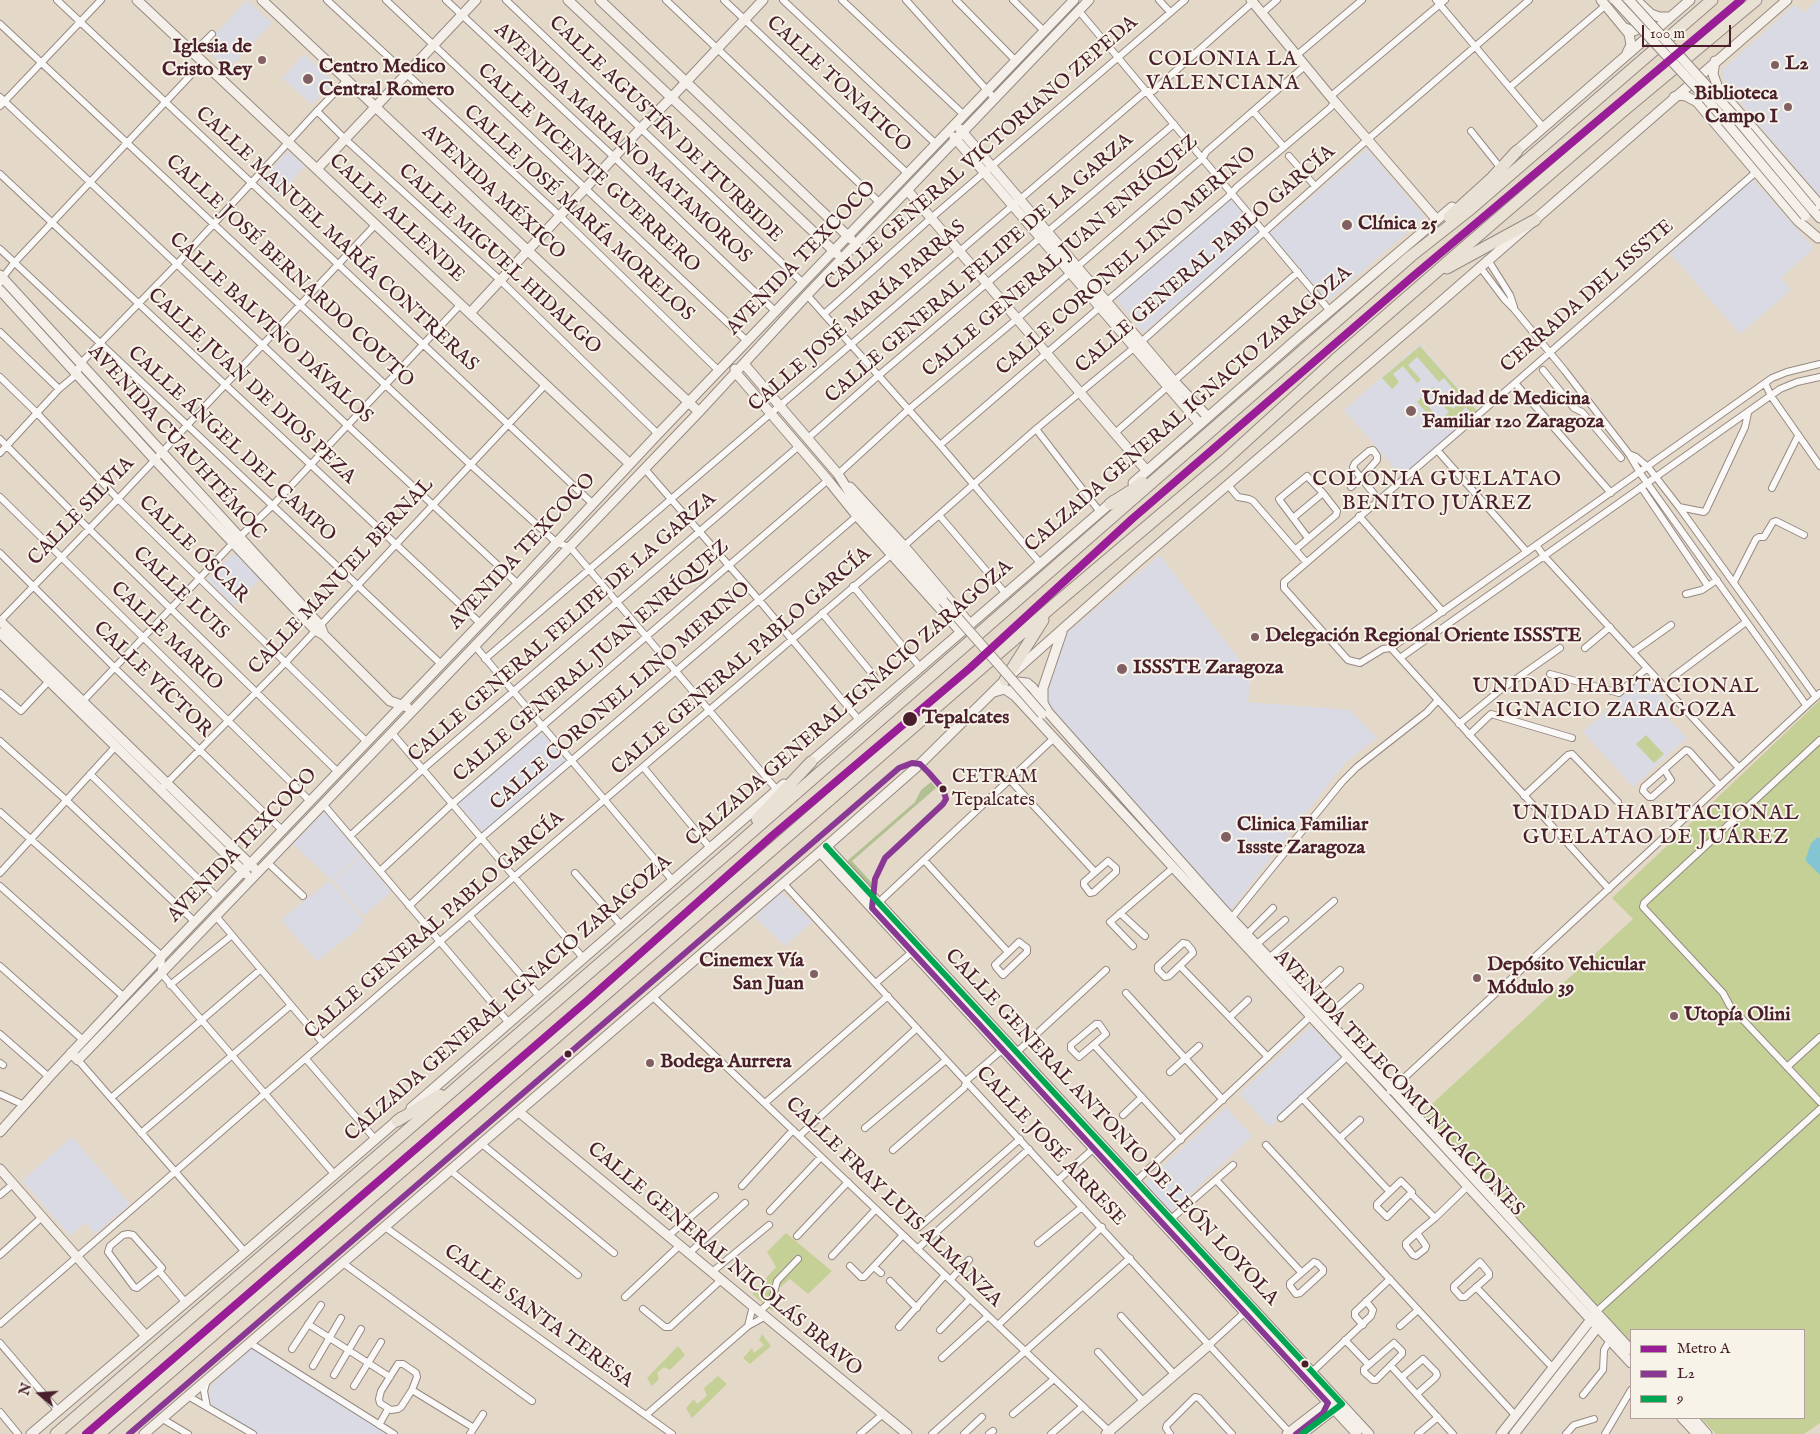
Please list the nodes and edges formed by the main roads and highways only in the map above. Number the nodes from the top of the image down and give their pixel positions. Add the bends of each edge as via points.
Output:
1 (1712, 0) edge
2 (1756, 0) edge
3 (1517, 150) road end
4 (1535, 220) road end
5 (1410, 256) junction
6 (1426, 280) junction
7 (1193, 448) junction
8 (1110, 504) road end
9 (1054, 605) junction
10 (1005, 680) road end
11 (810, 762) road end
12 (738, 844) junction
13 (467, 1078) junction
14 (397, 1121) road end
15 (56, 1434) edge
16 (99, 1434) edge

1 - 5 highway, CALZADA GENERAL IGNACIO ZARAGOZA via 1468,211
2 - 6 highway
3 - 5 highway
4 - 6 highway
5 - 7 highway, CALZADA GENERAL IGNACIO ZARAGOZA
6 - 9 highway via 1224,461
7 - 8 highway
7 - 12 highway, CALZADA GENERAL IGNACIO ZARAGOZA
9 - 10 highway
9 - 16 highway
11 - 12 highway
12 - 13 highway, CALZADA GENERAL IGNACIO ZARAGOZA
13 - 14 highway
13 - 15 highway, CALZADA GENERAL IGNACIO ZARAGOZA

